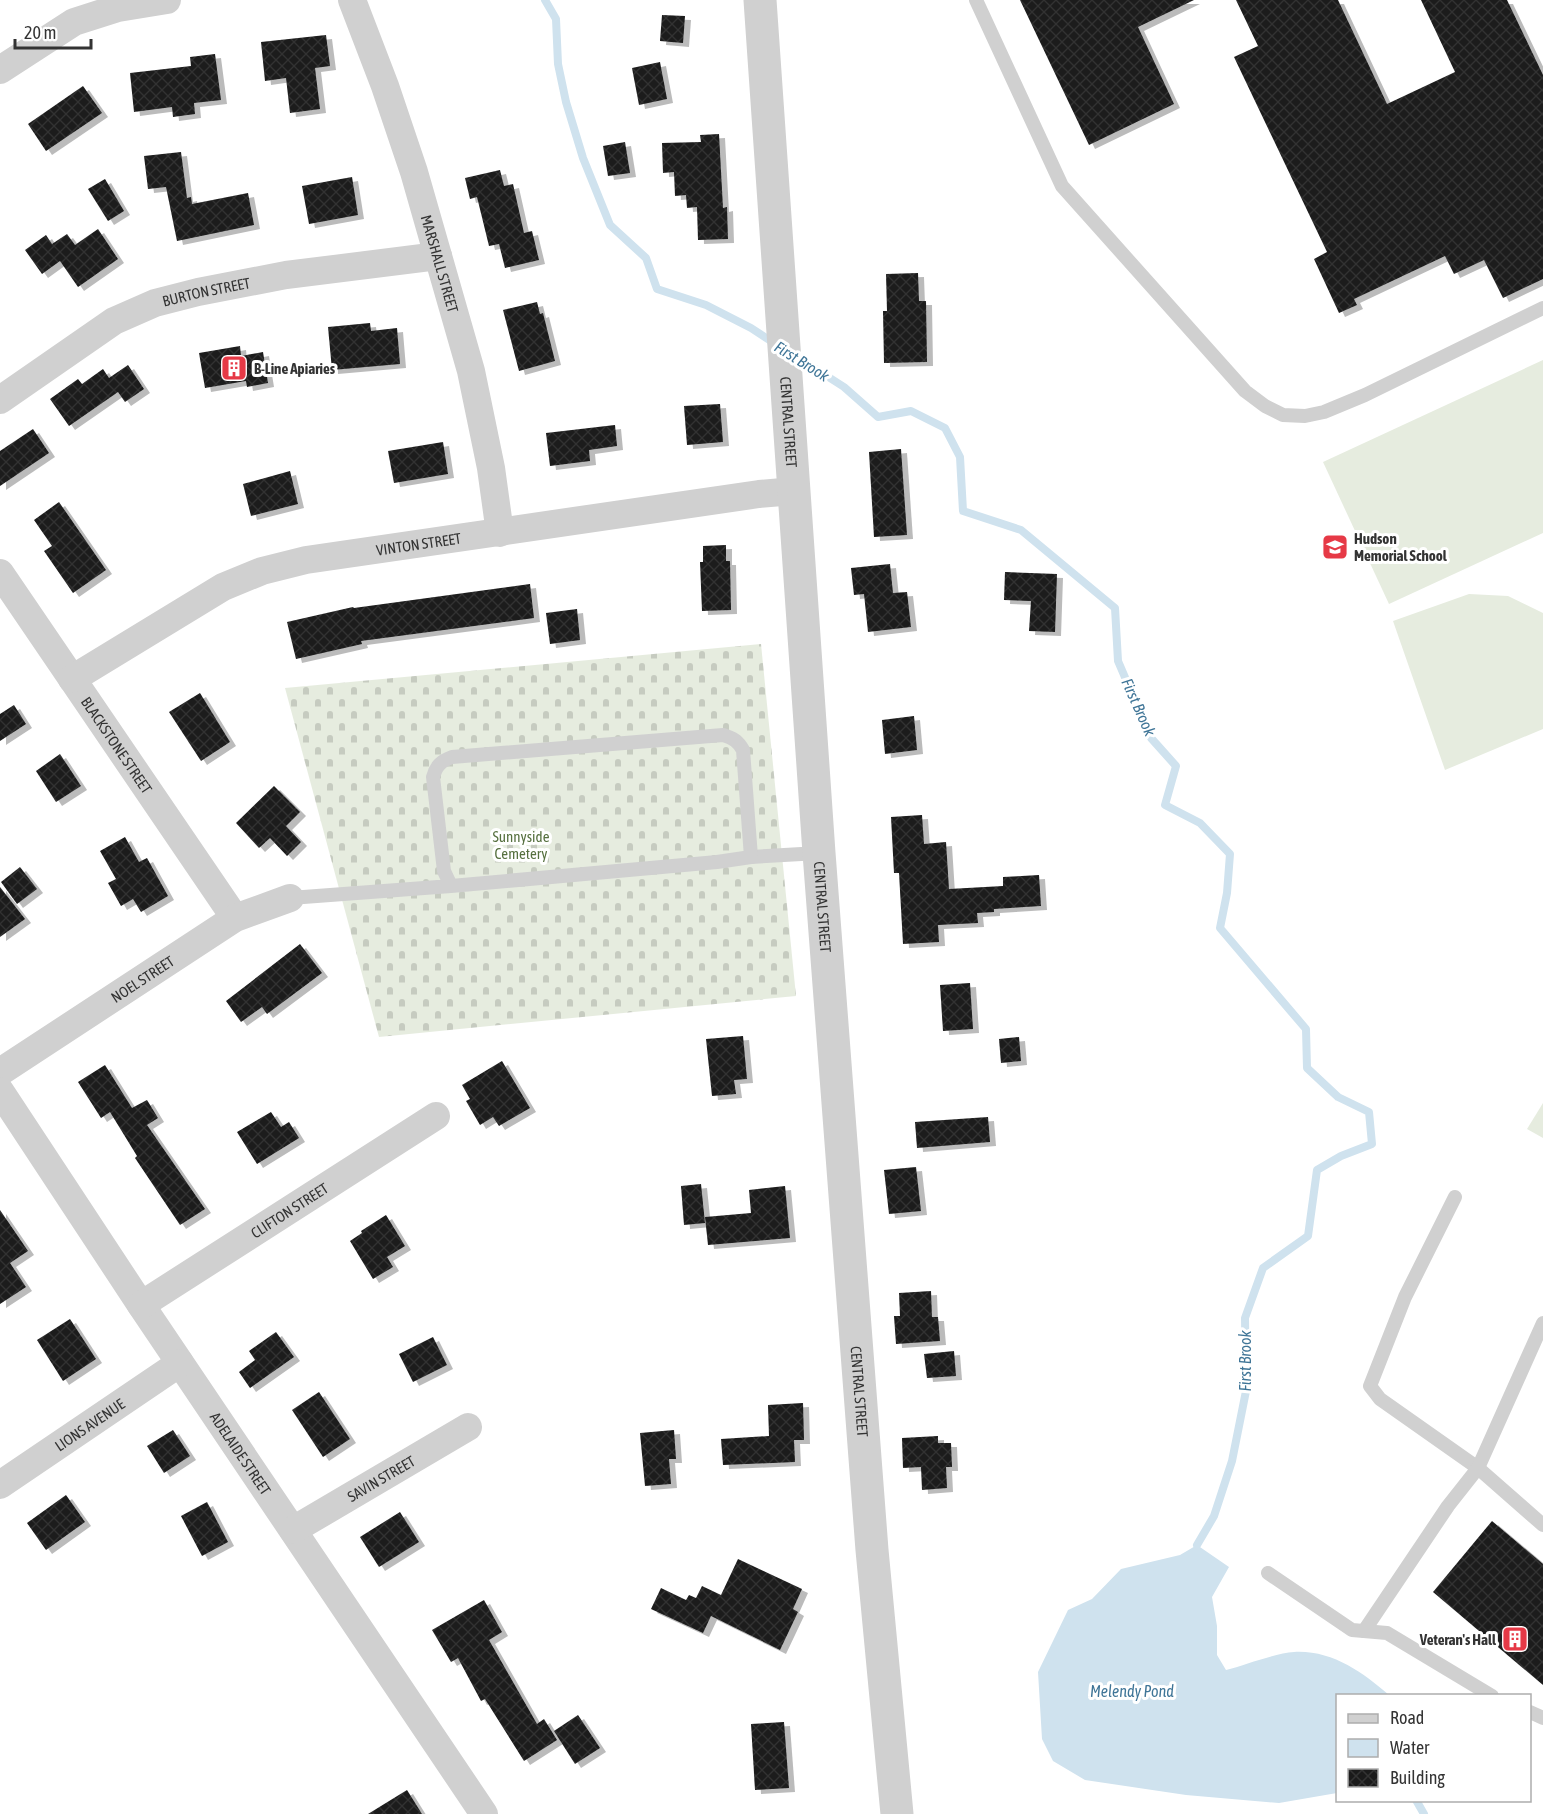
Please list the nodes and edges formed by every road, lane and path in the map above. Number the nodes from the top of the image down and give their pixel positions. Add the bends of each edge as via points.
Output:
1 (167, 0) edge
2 (352, 0) edge
3 (760, 0) edge
4 (976, 0) edge
5 (0, 70) edge
6 (438, 256) junction
7 (1543, 308) edge
8 (0, 400) edge
9 (794, 491) junction
10 (500, 533) junction
11 (0, 573) edge
12 (72, 679) junction
13 (819, 853) junction
14 (751, 857) junction
15 (451, 886) junction
16 (290, 898) joint
17 (235, 918) junction
18 (0, 1072) edge
19 (0, 1090) edge
20 (436, 1116) dead end
21 (1455, 1197) dead end
22 (141, 1305) junction
23 (1543, 1323) edge
24 (180, 1363) junction
25 (468, 1427) dead end
26 (1478, 1468) junction
27 (0, 1485) edge
28 (1543, 1525) edge
29 (293, 1530) junction
30 (1268, 1572) dead end
31 (1364, 1631) junction
32 (1490, 1694) edge
33 (484, 1814) edge
34 (897, 1814) edge

1 - 5 street via 118,8 74,22
2 - 6 street, MARSHALL STREET via 414,172
3 - 9 street, CENTRAL STREET
4 - 7 lane via 1062,186 1245,391 1265,406 1283,415 1324,412
6 - 8 street, BURTON STREET via 286,275 155,303 114,321
6 - 10 street, MARSHALL STREET via 471,371
9 - 10 street, VINTON STREET
9 - 13 street, CENTRAL STREET
10 - 12 street, VINTON STREET via 306,560 262,571 223,587
11 - 12 street, BLACKSTONE STREET
12 - 17 street, BLACKSTONE STREET
13 - 14 lane
13 - 34 street, CENTRAL STREET via 872,1550
14 - 15 lane
14 - 15 lane via 742,750 731,737 452,756 442,761 432,777 444,871
15 - 16 lane
16 - 17 street, NOEL STREET
17 - 18 street, NOEL STREET
19 - 22 street, ADELAIDE STREET
20 - 22 street, CLIFTON STREET
21 - 26 lane via 1405,1297 1370,1386 1380,1399
22 - 24 street, ADELAIDE STREET
23 - 26 lane
24 - 27 street, LIONS AVENUE
24 - 29 street, ADELAIDE STREET
25 - 29 street, SAVIN STREET
26 - 28 lane
26 - 31 lane
29 - 33 street, ADELAIDE STREET
30 - 31 lane via 1352,1630
31 - 32 lane via 1387,1633

